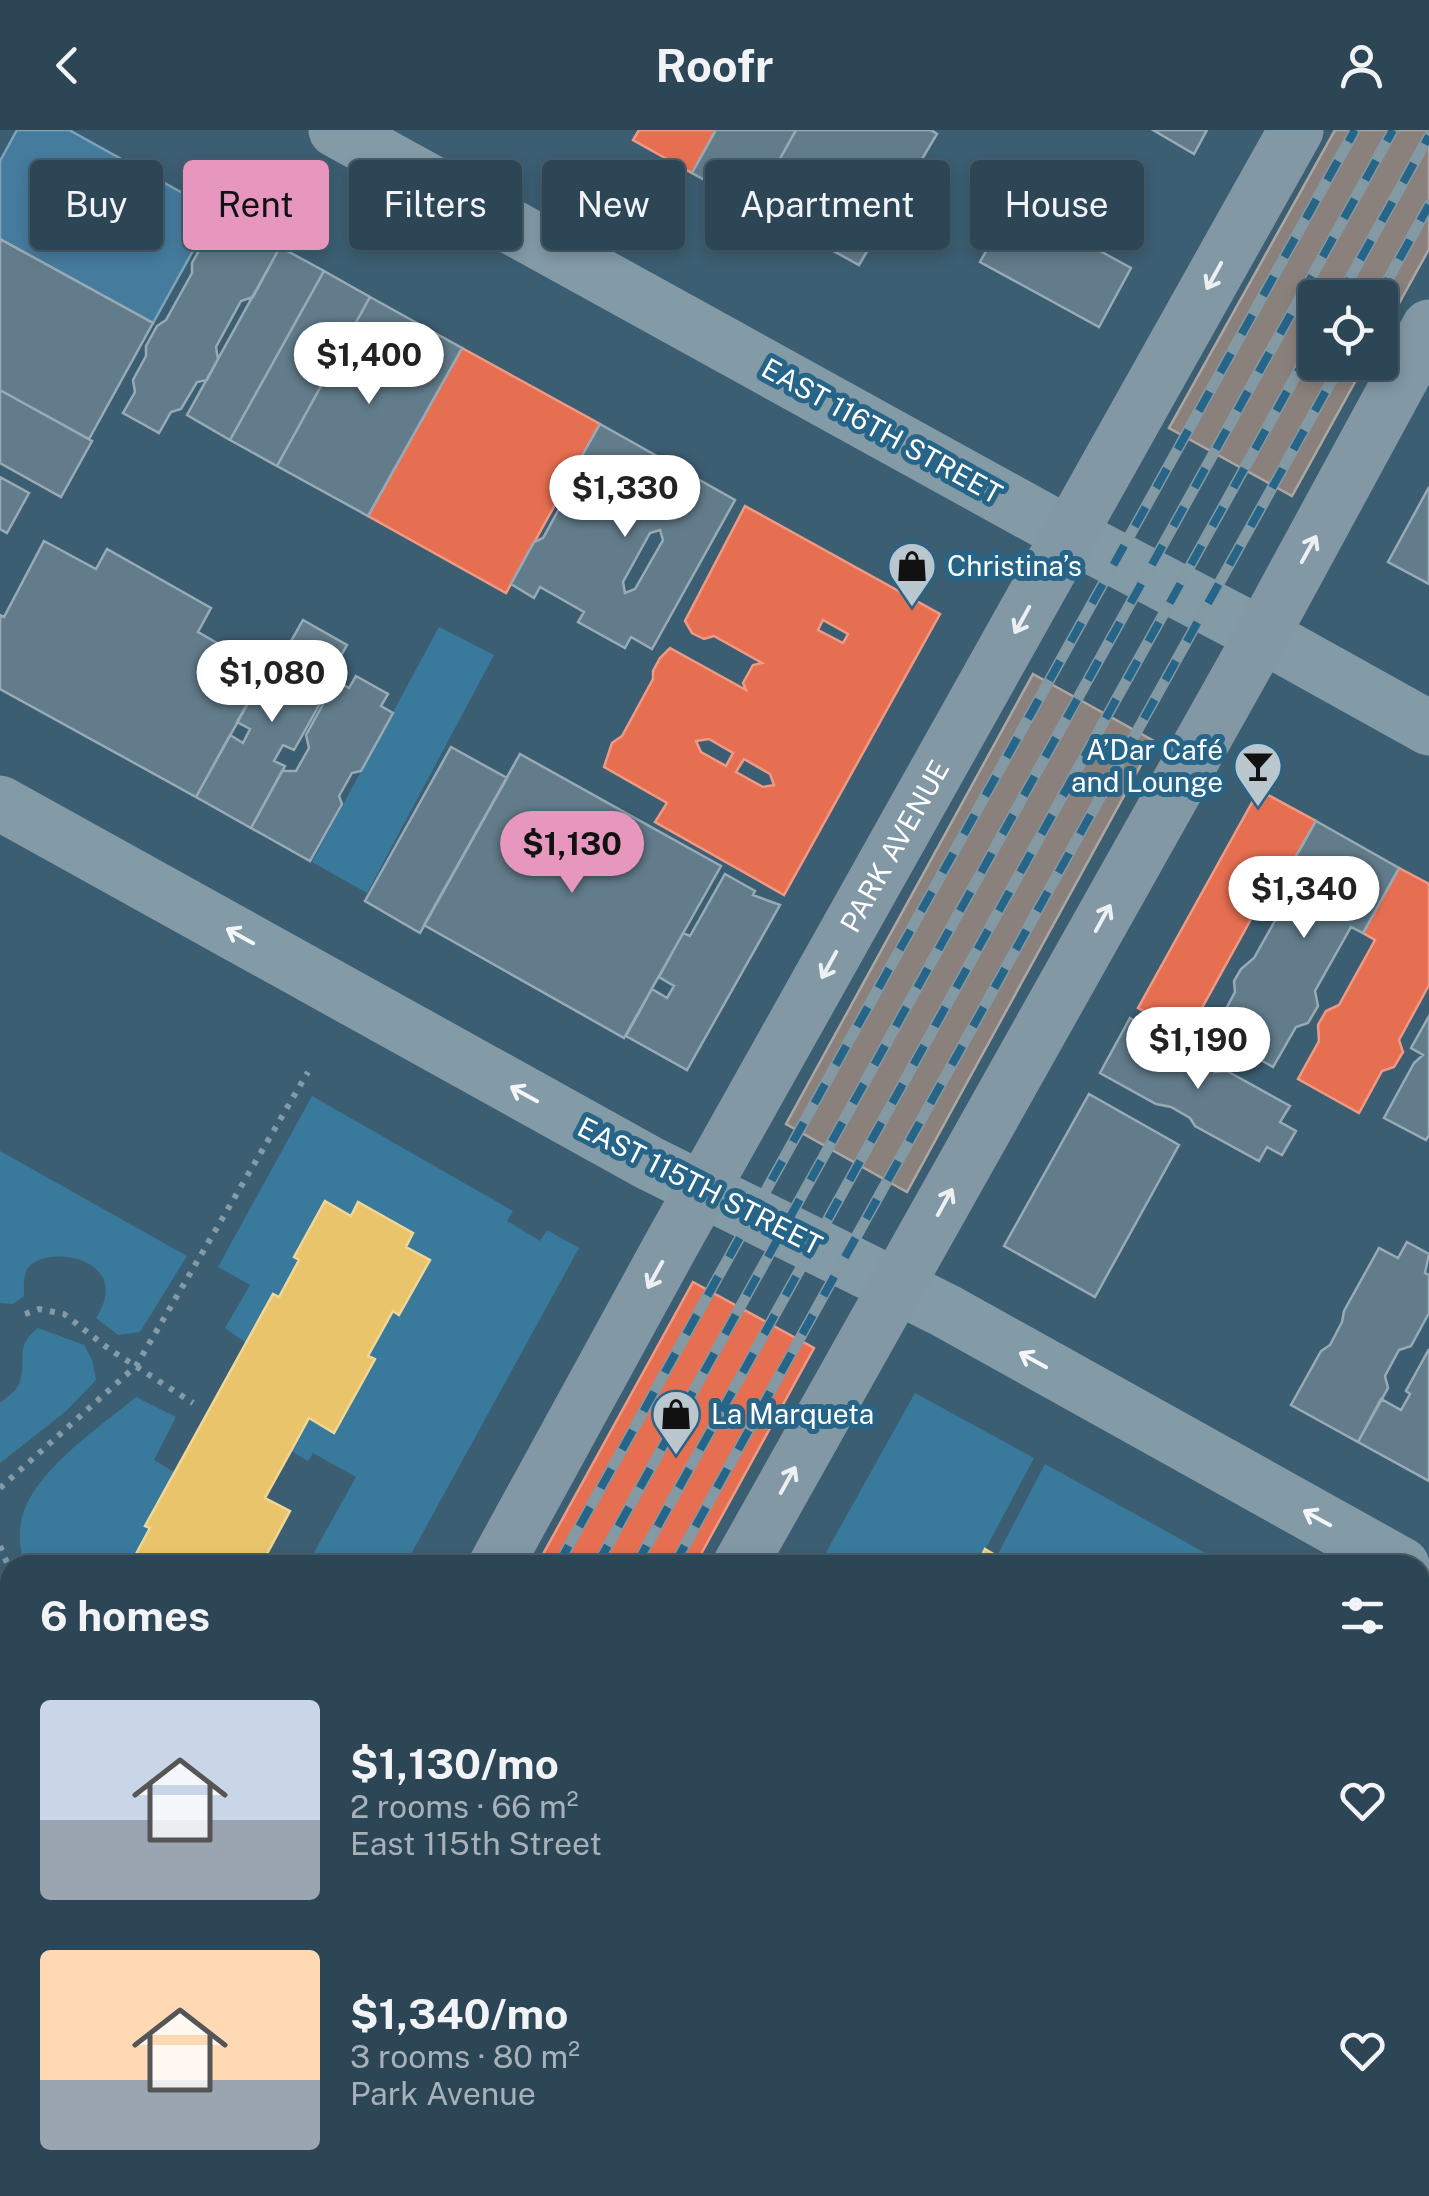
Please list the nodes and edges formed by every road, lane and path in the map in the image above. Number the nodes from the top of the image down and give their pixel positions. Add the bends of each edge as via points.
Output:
1 (336, 130) edge
2 (1296, 130) edge
3 (1429, 328) edge
4 (1070, 535) junction
5 (1262, 634) junction
6 (1429, 728) edge
7 (0, 803) edge
8 (308, 1072) dead end
9 (702, 1190) junction
10 (898, 1288) junction
11 (25, 1314) dead end
12 (136, 1366) junction
13 (193, 1403) dead end
14 (0, 1488) edge
15 (501, 1555) edge
16 (746, 1555) edge
17 (1384, 1555) edge

1 - 4 street, EAST 116TH STREET
2 -> 4 main road, PARK AVENUE
5 -> 3 main road
4 - 5 street, EAST 116TH STREET
4 -> 9 main road, PARK AVENUE
5 - 6 street, EAST 116TH STREET
10 -> 5 main road
9 -> 7 street, EAST 115TH STREET
8 - 12 path
9 - 10 street, EAST 115TH STREET
9 -> 15 main road, PARK AVENUE
16 -> 10 main road
17 -> 10 street, EAST 115TH STREET
11 - 12 path via 64,1314
12 - 13 path
12 - 14 path

